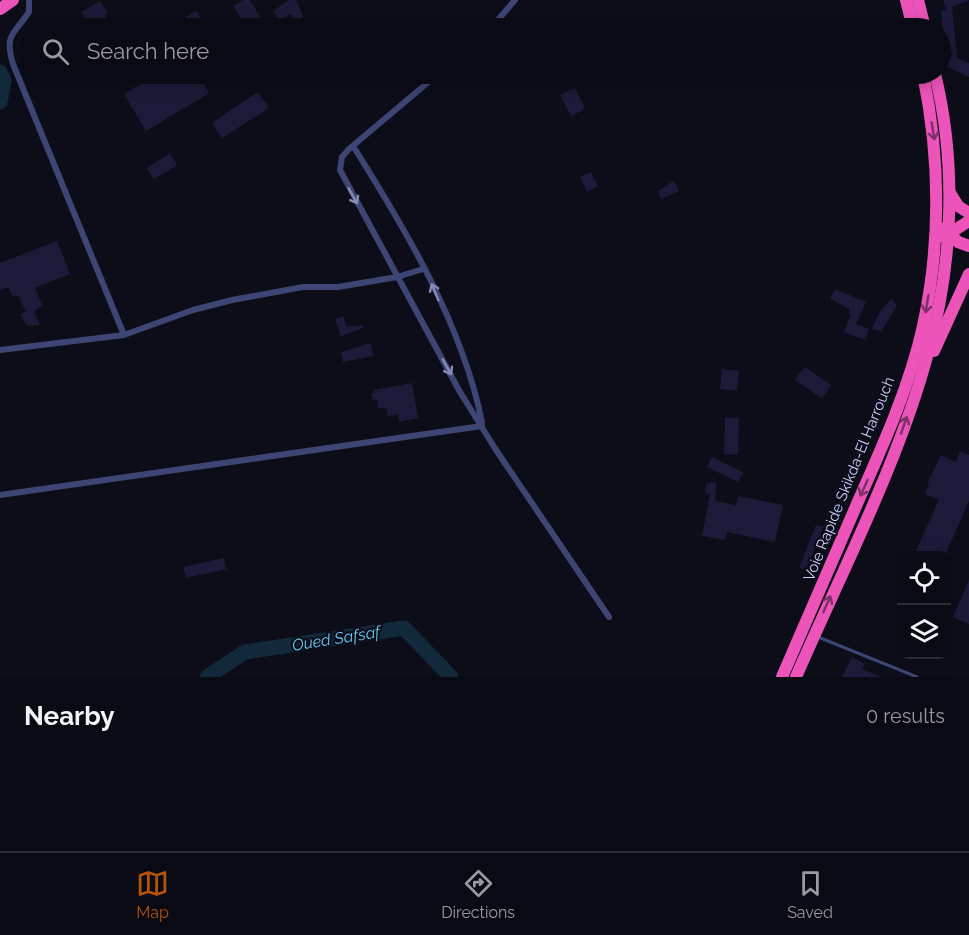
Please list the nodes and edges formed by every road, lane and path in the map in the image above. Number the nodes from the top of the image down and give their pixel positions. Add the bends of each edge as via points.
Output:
1 (13, 0) edge
2 (29, 0) edge
3 (515, 0) edge
4 (906, 0) edge
5 (918, 0) edge
6 (0, 9) edge
7 (24, 18) edge
8 (500, 18) edge
9 (910, 18) edge
10 (922, 18) edge
11 (18, 24) edge
12 (18, 75) edge
13 (22, 84) edge
14 (426, 84) edge
15 (925, 84) edge
16 (937, 84) edge
17 (353, 146) junction
18 (949, 192) junction
19 (936, 211) junction
20 (969, 213) edge
21 (969, 221) edge
22 (948, 233) junction
23 (934, 246) junction
24 (969, 246) edge
25 (423, 268) junction
26 (969, 274) edge
27 (397, 277) junction
28 (124, 335) junction
29 (0, 350) edge
30 (920, 379) junction
31 (482, 426) junction
32 (0, 495) edge
33 (609, 617) dead end
34 (814, 635) junction
35 (782, 677) edge
36 (796, 677) edge
37 (917, 677) edge

1 - 6 highway
2 - 7 street via 29,12
3 - 8 street
4 - 9 highway
5 - 10 highway
11 - 12 street via 11,32 9,44
13 - 28 street
14 - 17 street
15 -> 19 highway, Voie Rapide Skikda-El Harrouch via 936,148
16 - 18 highway, Voie Rapide Skikda-El Harrouch via 948,150
17 - 25 street
17 -> 27 street via 342,157 340,170
18 - 20 highway via 958,206
18 - 22 highway, Voie Rapide Skikda-El Harrouch
19 - 22 highway
19 - 23 highway, Voie Rapide Skikda-El Harrouch
21 - 22 highway
22 - 23 highway
22 - 24 highway
22 - 30 highway, Voie Rapide Skikda-El Harrouch via 942,290
23 -> 35 highway, Voie Rapide Skikda-El Harrouch via 923,327 909,374 878,456
25 - 27 street
31 -> 25 street via 474,383
26 - 30 highway
27 - 28 street via 338,287 303,287 232,300
27 -> 31 street
28 - 29 street
34 -> 30 highway, Voie Rapide Skikda-El Harrouch via 895,450
31 - 32 street
31 - 33 street
34 - 36 highway, Voie Rapide Skikda-El Harrouch
34 - 37 lane

